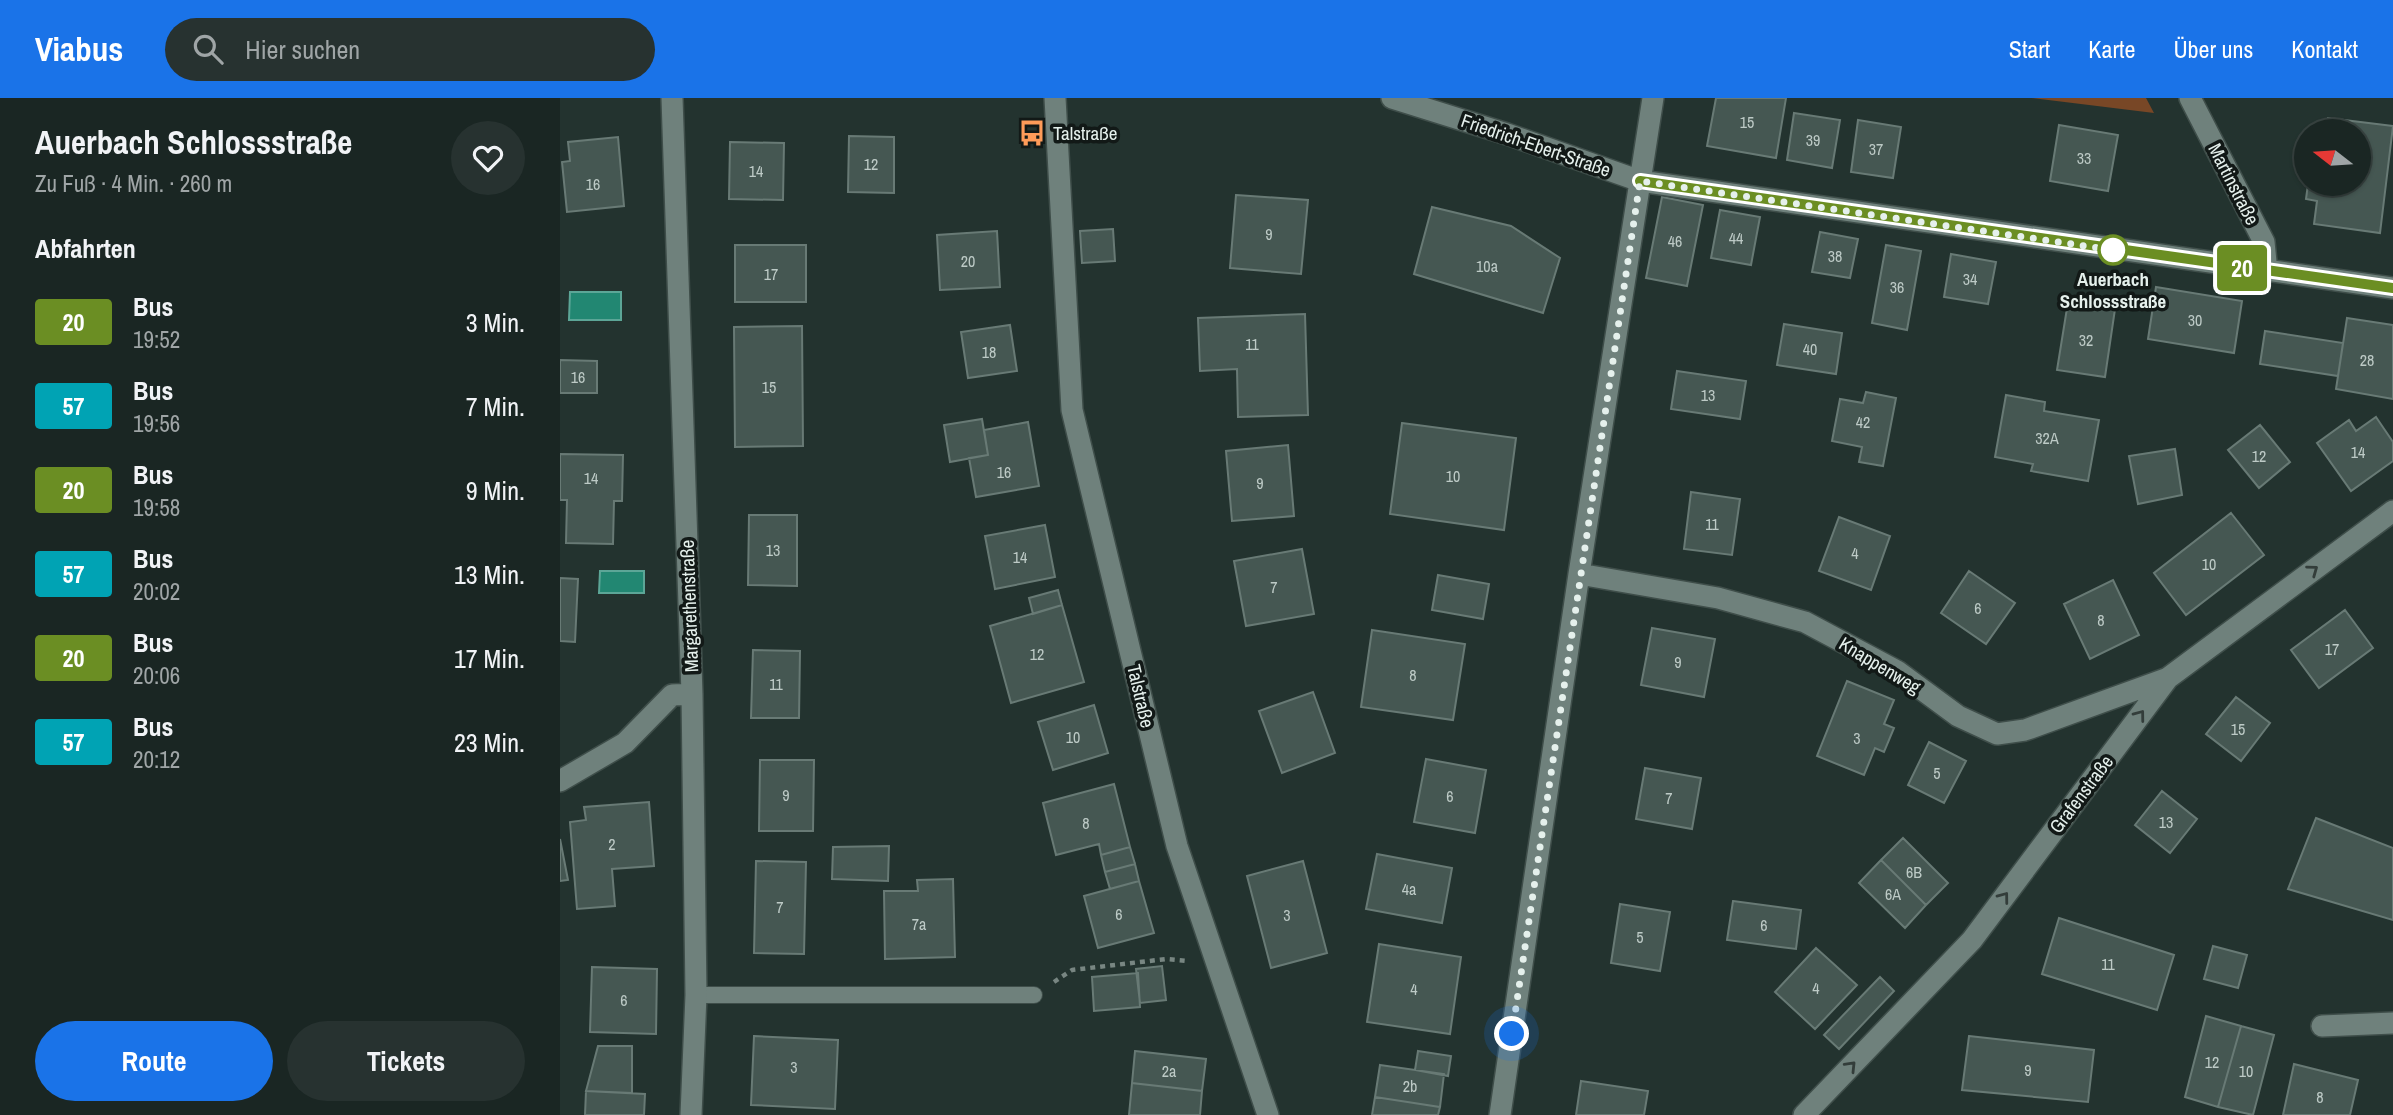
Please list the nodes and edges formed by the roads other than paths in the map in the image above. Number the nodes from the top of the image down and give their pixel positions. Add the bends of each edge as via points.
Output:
1 (672, 98) edge
2 (1055, 98) edge
3 (1392, 98) edge
4 (1653, 98) edge
5 (2190, 98) edge
6 (1640, 181) junction
7 (2267, 272) junction
8 (2393, 288) edge
9 (2393, 511) edge
10 (1579, 574) junction
11 (2168, 678) junction
12 (692, 694) junction
13 (560, 781) edge
14 (696, 995) junction
15 (1034, 995) dead end
16 (2393, 1023) edge
17 (2322, 1026) dead end
18 (691, 1115) edge
19 (1268, 1115) edge
20 (1500, 1115) edge
21 (1804, 1115) edge

1 - 12 street, Margarethenstraße
2 - 19 street, Talstraße via 1072,410 1177,846
3 - 6 street, Friedrich-Ebert-Straße
4 - 6 street
5 - 7 street, Martinstraße via 2264,242
6 - 7 street, Friedrich-Ebert-Straße
6 - 10 street
7 - 8 street, Friedrich-Ebert-Straße
11 -> 9 street, Grafenstraße
10 - 11 street, Knappenweg via 1718,598 1805,622 1898,671 1958,716 1997,734 2025,730
10 - 20 street
21 -> 11 street, Grafenstraße via 1972,940
12 - 13 street via 672,695 625,743
12 - 14 street, Margarethenstraße
14 - 15 lane
14 - 18 street, Margarethenstraße
16 - 17 street

